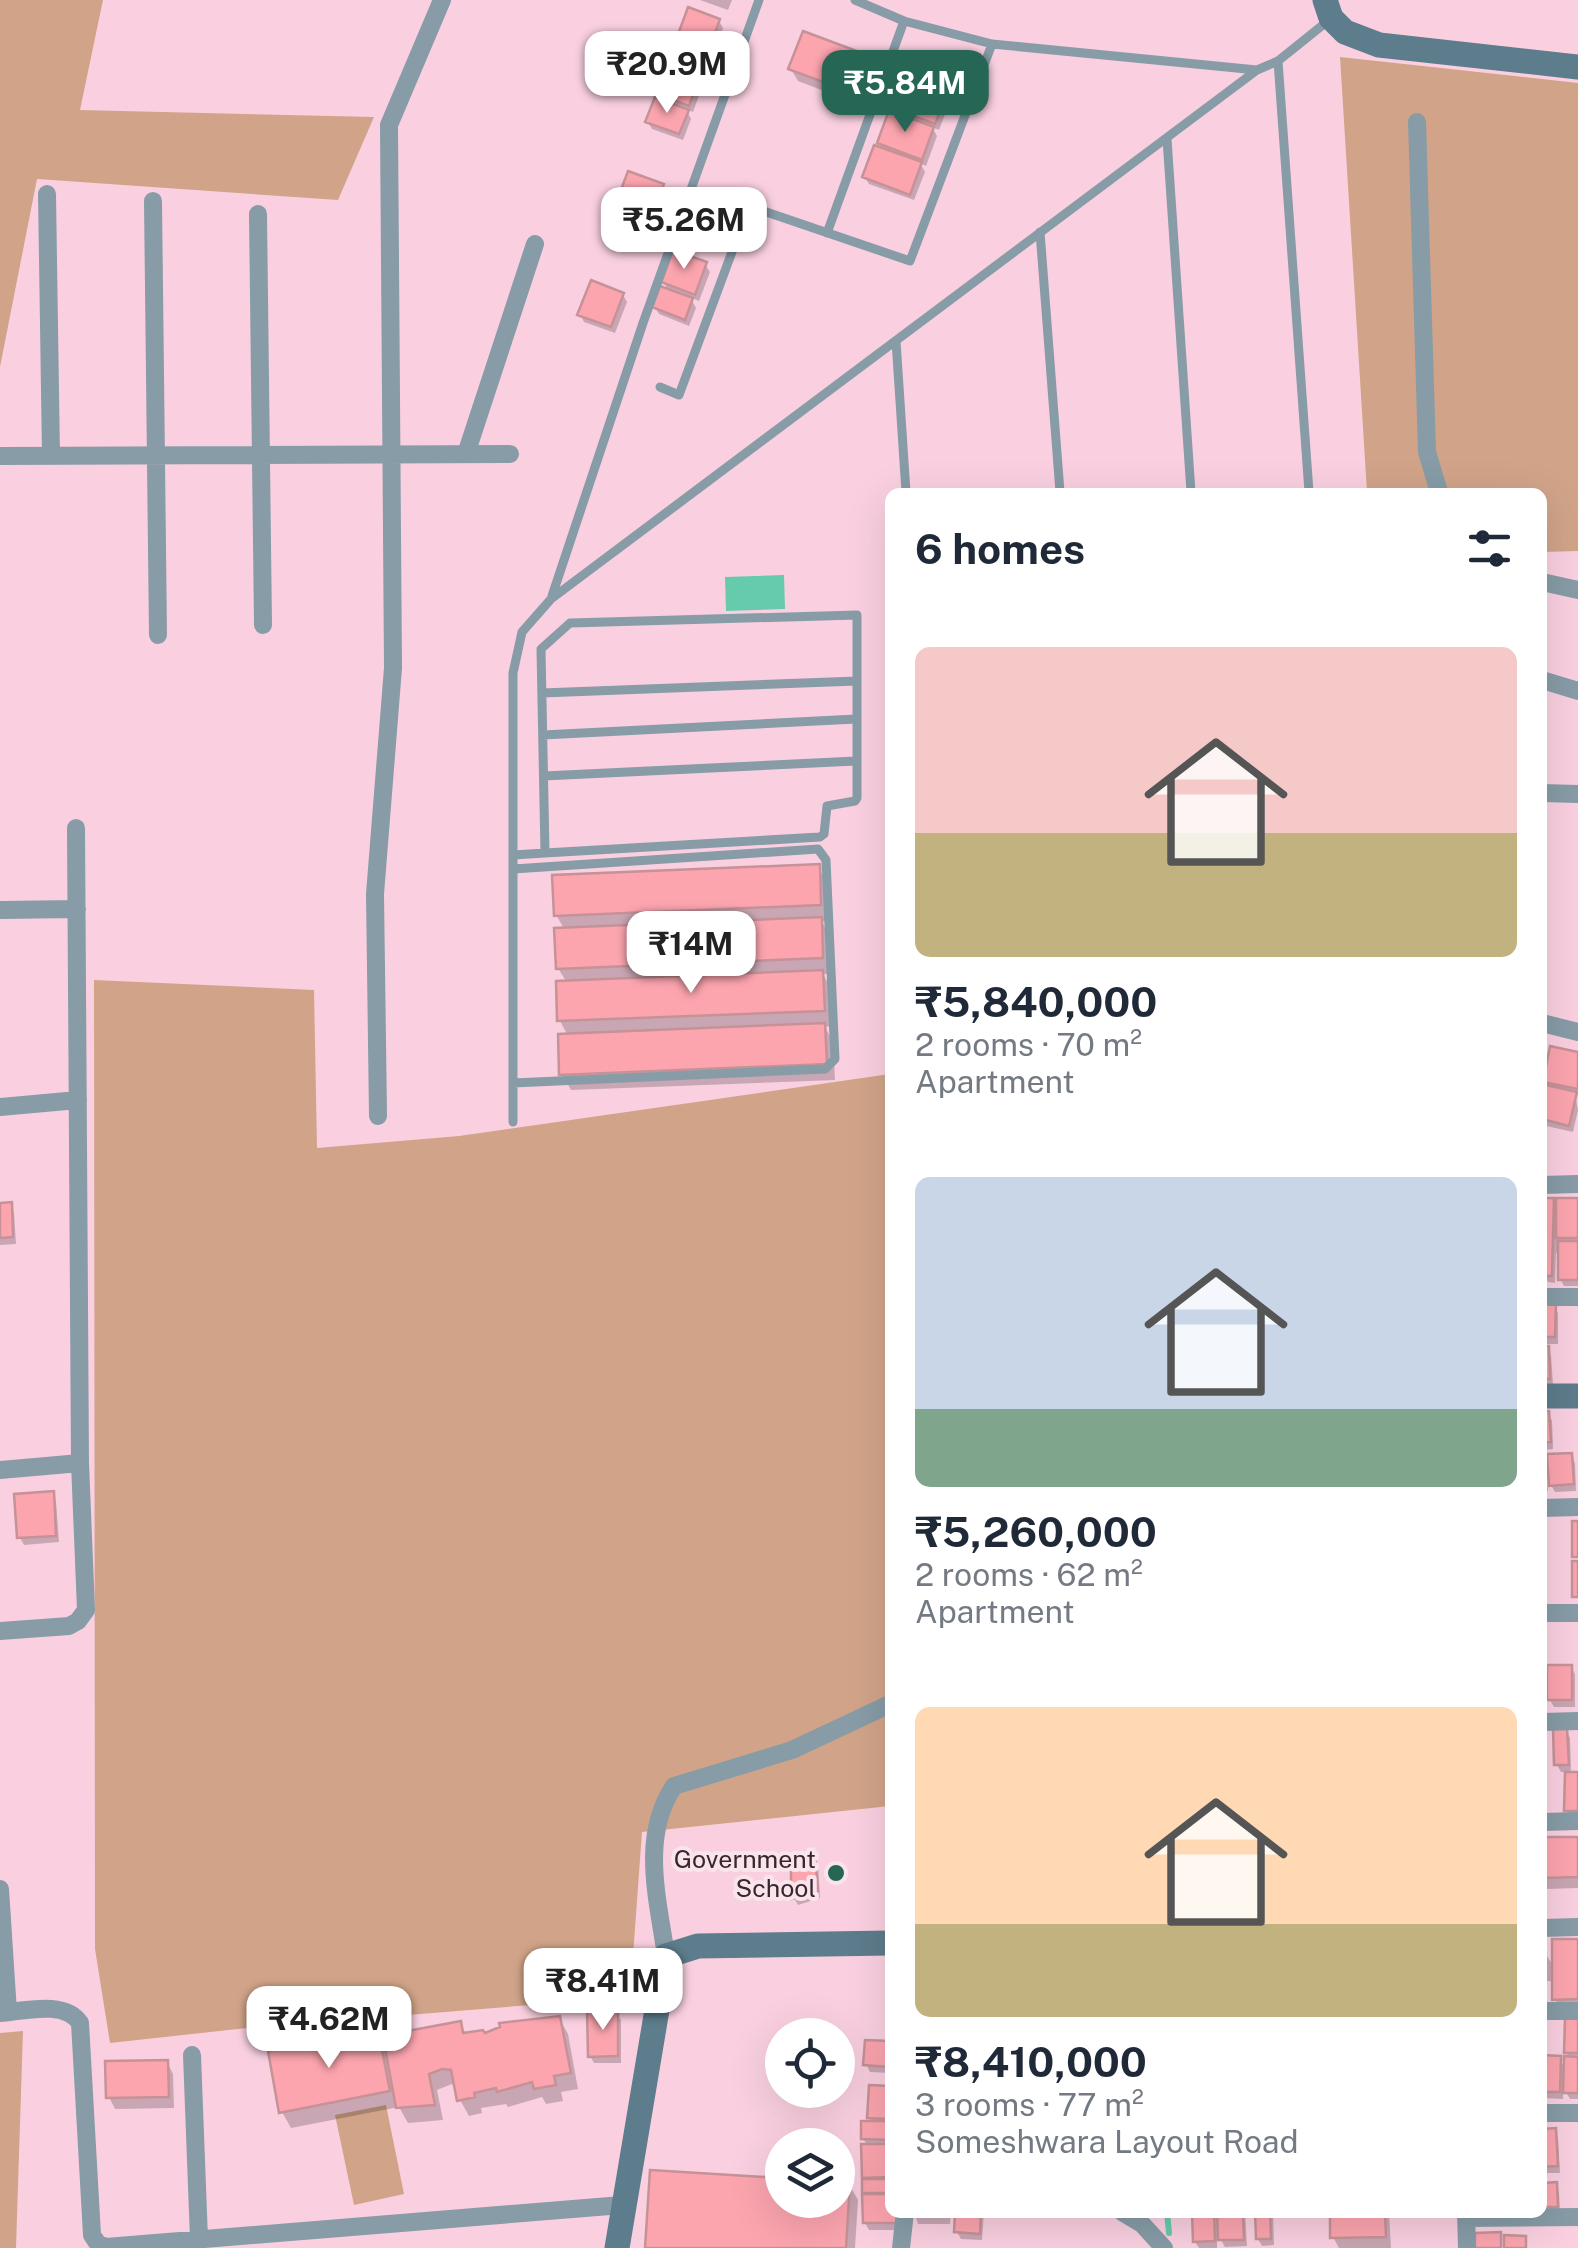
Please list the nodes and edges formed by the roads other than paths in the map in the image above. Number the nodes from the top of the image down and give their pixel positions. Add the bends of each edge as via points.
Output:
1 (442, 0) edge
2 (760, 0) edge
3 (855, 0) edge
4 (1328, 9) edge
5 (904, 21) junction
6 (992, 44) junction
7 (1278, 61) junction
8 (1578, 67) edge
9 (1257, 70) junction
10 (1417, 122) dead end
11 (1168, 139) junction
12 (48, 194) dead end
13 (154, 201) dead end
14 (258, 214) dead end
15 (1040, 232) junction
16 (827, 233) junction
17 (534, 244) dead end
18 (896, 341) junction
19 (660, 387) dead end
20 (393, 454) junction
21 (466, 454) junction
22 (510, 454) dead end
23 (260, 455) junction
24 (0, 456) edge
25 (50, 456) junction
26 (156, 456) junction
27 (906, 488) edge
28 (1060, 488) edge
29 (1191, 488) edge
30 (1309, 488) edge
31 (1438, 488) edge
32 (1547, 583) edge
33 (1578, 590) edge
34 (551, 598) junction
35 (263, 625) dead end
36 (158, 635) dead end
37 (857, 681) junction
38 (1547, 682) edge
39 (1578, 691) edge
40 (542, 693) junction
41 (856, 719) junction
42 (543, 736) junction
43 (856, 761) junction
44 (544, 776) junction
45 (1547, 794) edge
46 (1578, 794) edge
47 (76, 828) dead end
48 (545, 853) junction
49 (513, 855) junction
50 (513, 868) junction
51 (77, 909) junction
52 (0, 910) edge
53 (1547, 1024) edge
54 (1578, 1032) edge
55 (513, 1083) junction
56 (78, 1100) junction
57 (0, 1107) edge
58 (378, 1116) dead end
59 (513, 1122) dead end
60 (1578, 1184) edge
61 (1547, 1185) edge
62 (1547, 1297) edge
63 (1578, 1298) edge
64 (1547, 1396) edge
65 (1578, 1396) edge
66 (80, 1463) junction
67 (0, 1470) edge
68 (1547, 1508) edge
69 (1578, 1508) edge
70 (1547, 1613) edge
71 (1578, 1613) edge
72 (0, 1631) edge
73 (885, 1706) edge
74 (1578, 1721) edge
75 (1547, 1722) edge
76 (1547, 1822) edge
77 (1578, 1822) edge
78 (0, 1888) edge
79 (1578, 1927) edge
80 (1547, 1928) edge
81 (885, 1942) edge
82 (666, 1956) junction
83 (1578, 2011) edge
84 (4, 2012) edge
85 (1547, 2012) edge
86 (192, 2055) dead end
87 (1547, 2112) edge
88 (1578, 2112) edge
89 (622, 2205) junction
90 (1547, 2216) edge
91 (1578, 2217) edge
92 (904, 2218) edge
93 (1132, 2218) edge
94 (1466, 2218) edge
95 (199, 2238) junction
96 (617, 2248) edge
97 (901, 2248) edge
98 (1164, 2248) edge
99 (1467, 2248) edge

1 - 20 street via 389,125
2 - 34 lane
3 - 5 lane
4 - 7 lane
4 - 8 street via 1345,32 1379,45
5 - 6 lane
5 - 16 lane
6 - 9 lane
6 - 16 lane via 910,261
7 - 9 lane
7 - 30 lane
9 - 11 lane
10 - 31 street via 1427,452
11 - 15 lane
11 - 29 lane
12 - 25 street
13 - 26 street
14 - 23 street
15 - 18 lane
15 - 28 lane
16 - 19 lane via 748,206 679,395
17 - 21 street
18 - 27 lane
18 - 34 lane
20 - 21 street
20 - 23 street
20 - 58 street via 394,668 376,894
21 - 22 street
23 - 26 street
23 - 35 street
24 - 25 street
25 - 26 street
26 - 36 street
32 - 33 street
34 - 49 lane via 522,632 516,655
37 - 40 lane
37 - 40 lane via 856,614 577,620 542,649
37 - 41 lane
38 - 39 street
40 - 42 lane
41 - 42 lane
41 - 43 lane
42 - 44 lane
43 - 44 lane
43 - 48 lane via 856,800 827,806 827,831 820,836
44 - 48 lane
45 - 46 street
47 - 51 street
48 - 49 lane
49 - 50 lane
50 - 55 lane
50 - 55 lane via 818,849 826,860 834,1059 825,1069
51 - 52 street
51 - 56 street
53 - 54 street
55 - 59 lane
56 - 57 street
56 - 66 street
60 - 61 street
62 - 63 street
64 - 65 street
66 - 67 street
66 - 72 street via 86,1610 69,1626
68 - 69 street
70 - 71 street
73 - 82 street via 792,1750 674,1786 656,1826 653,1868
74 - 75 street
76 - 77 street
78 - 84 street
79 - 80 street
81 - 82 street via 698,1946
82 - 89 street
83 - 85 street
84 - 95 street via 62,2009 80,2023 92,2235 98,2244
86 - 95 street
87 - 88 street
89 - 95 street
89 - 96 street
90 - 91 street
92 - 97 street
93 - 98 street
94 - 99 street

